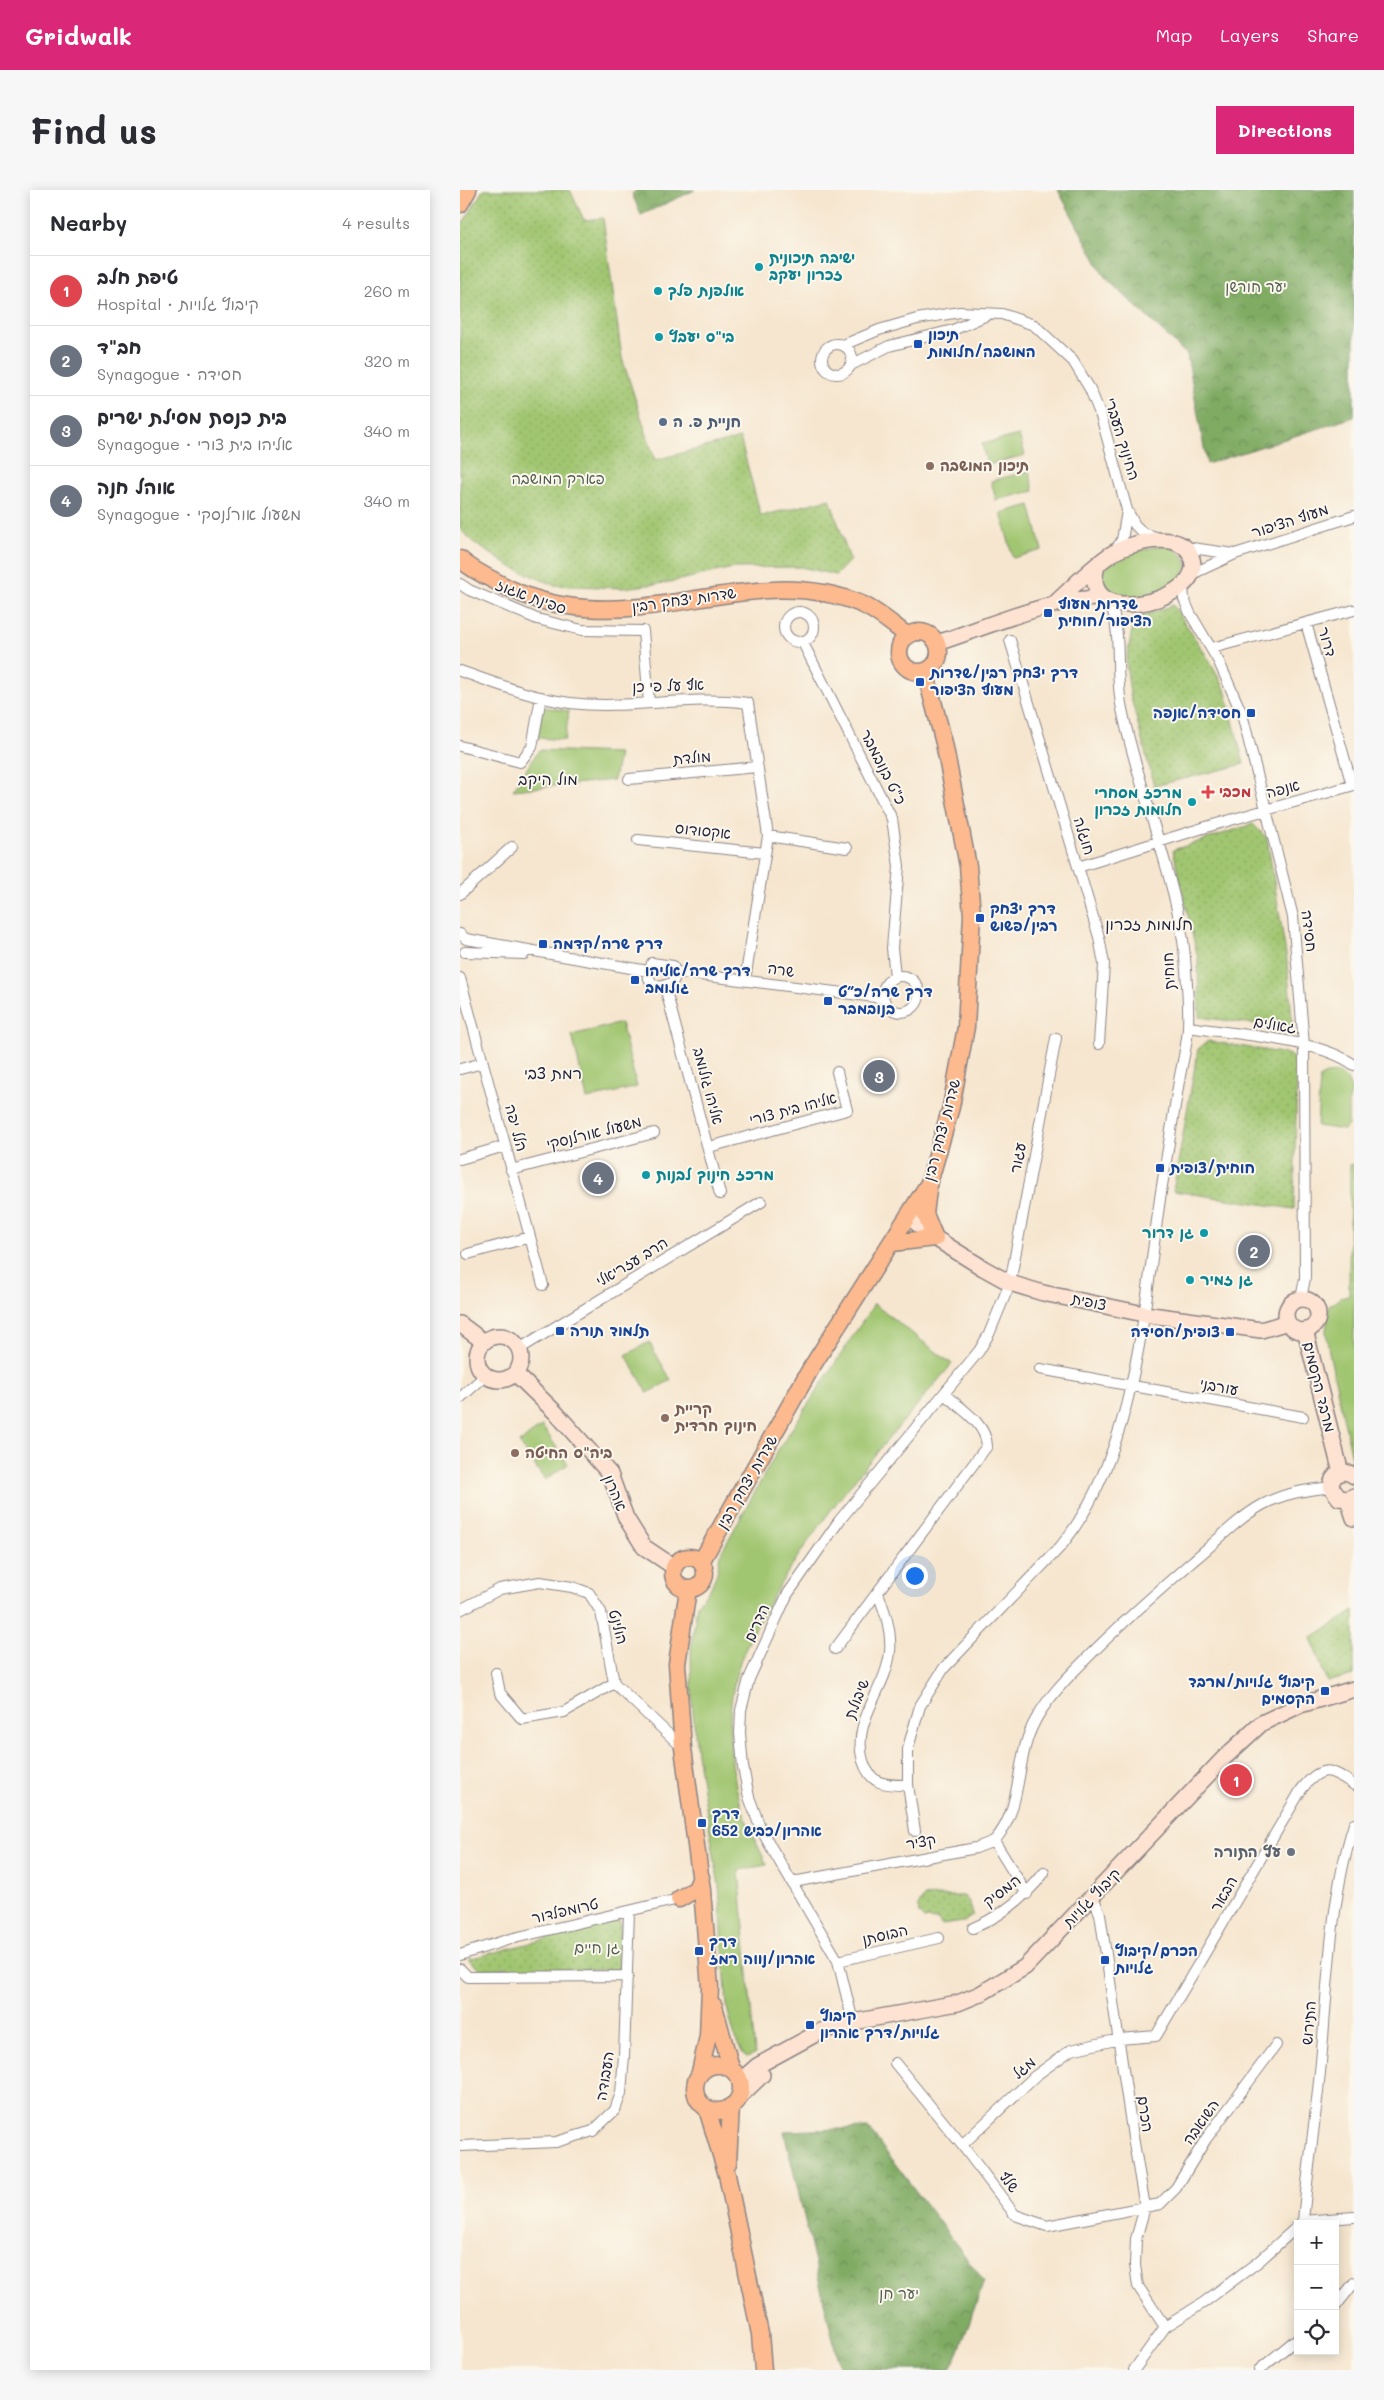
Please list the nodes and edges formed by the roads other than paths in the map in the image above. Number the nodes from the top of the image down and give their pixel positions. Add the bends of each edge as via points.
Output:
1 (468, 190) edge
2 (460, 204) edge
3 (988, 314) junction
4 (843, 345) junction
5 (851, 364) junction
6 (1127, 510) junction
7 (1354, 516) edge
8 (1164, 540) junction
9 (1185, 547) junction
10 (1114, 552) junction
11 (1235, 554) junction
12 (460, 559) edge
13 (1097, 566) junction
14 (1187, 580) junction
15 (460, 584) edge
16 (1107, 600) junction
17 (1053, 605) junction
18 (1354, 610) edge
19 (1306, 623) junction
20 (908, 636) junction
21 (1010, 640) dead end
22 (802, 641) dead end
23 (937, 643) junction
24 (1212, 648) junction
25 (460, 671) edge
26 (925, 671) junction
27 (541, 697) junction
28 (649, 703) junction
29 (460, 746) edge
30 (757, 767) junction
31 (629, 779) dead end
32 (1353, 785) edge
33 (1266, 809) junction
34 (768, 836) junction
35 (638, 840) dead end
36 (1159, 841) junction
37 (512, 847) dead end
38 (847, 848) dead end
39 (765, 853) junction
40 (1078, 867) junction
41 (460, 894) edge
42 (463, 937) edge
43 (462, 952) edge
44 (547, 953) junction
45 (648, 971) junction
46 (676, 972) junction
47 (895, 976) junction
48 (745, 980) junction
49 (461, 982) edge
50 (665, 987) junction
51 (882, 998) junction
52 (1188, 1027) junction
53 (1056, 1038) dead end
54 (1100, 1044) dead end
55 (1304, 1045) junction
56 (483, 1063) junction
57 (1354, 1064) edge
58 (460, 1069) edge
59 (838, 1072) dead end
60 (654, 1133) dead end
61 (505, 1146) junction
62 (709, 1147) junction
63 (460, 1159) edge
64 (511, 1170) junction
65 (929, 1183) junction
66 (720, 1194) dead end
67 (761, 1202) dead end
68 (909, 1217) junction
69 (530, 1237) junction
70 (934, 1238) junction
71 (892, 1243) junction
72 (468, 1254) dead end
73 (1010, 1283) junction
74 (543, 1285) dead end
75 (1301, 1299) junction
76 (1144, 1314) junction
77 (1288, 1322) junction
78 (460, 1324) edge
79 (1305, 1330) junction
80 (484, 1342) junction
81 (519, 1349) junction
82 (1040, 1369) dead end
83 (515, 1373) junction
84 (486, 1376) junction
85 (1130, 1387) junction
86 (944, 1394) junction
87 (460, 1398) edge
88 (1303, 1417) dead end
89 (1347, 1474) edge
90 (1331, 1487) junction
91 (1351, 1497) edge
92 (1354, 1518) edge
93 (701, 1562) junction
94 (674, 1567) junction
95 (688, 1589) junction
96 (878, 1593) junction
97 (460, 1610) edge
98 (835, 1649) dead end
99 (496, 1673) dead end
100 (614, 1683) junction
101 (1354, 1689) edge
102 (683, 1748) junction
103 (1354, 1784) edge
104 (908, 1785) junction
105 (1354, 1824) edge
106 (915, 1831) dead end
107 (994, 1841) junction
108 (1044, 1873) dead end
109 (700, 1877) junction
110 (792, 1882) junction
111 (1027, 1894) junction
112 (1093, 1897) junction
113 (679, 1899) junction
114 (629, 1912) junction
115 (704, 1913) junction
116 (973, 1928) dead end
117 (938, 1938) dead end
118 (460, 1955) edge
119 (838, 1962) junction
120 (460, 1969) edge
121 (628, 1976) junction
122 (710, 1987) junction
123 (853, 2022) junction
124 (1120, 2039) junction
125 (1276, 2044) dead end
126 (794, 2045) junction
127 (895, 2063) dead end
128 (730, 2068) junction
129 (700, 2072) junction
130 (740, 2081) junction
131 (735, 2102) junction
132 (707, 2109) junction
133 (962, 2145) junction
134 (460, 2146) edge
135 (727, 2175) junction
136 (1145, 2207) junction
137 (1354, 2217) edge
138 (1300, 2220) edge
139 (1331, 2220) edge
140 (1294, 2229) edge
141 (1354, 2283) edge
142 (1339, 2301) edge
143 (1165, 2327) junction
144 (1294, 2341) edge
145 (763, 2370) edge
146 (1134, 2370) edge
147 (1258, 2370) edge

1 - 2 main road
3 - 4 street, החינוך העברי via 960,312 916,319
3 - 5 street via 953,330 889,346
3 - 6 street, החינוך העברי via 1002,314 1034,325 1074,361 1102,416
4 - 5 street via 852,355
4 - 5 street via 834,344 826,348 822,365 834,374 844,372
6 - 8 street, החינוך העברי via 1143,533
6 - 10 street, החינוך העברי via 1122,540
7 - 11 street, מעוף הציפור
8 - 9 street via 1172,540
8 - 10 street via 1144,542
9 - 11 street, מעוף הציפור
9 - 14 street via 1192,560
10 - 13 street
11 - 14 street, מעוף הציפור
12 - 20 main road, שדרות יצחק רבין via 515,592 549,603 586,608 627,608 745,591 790,589 862,604
13 - 16 street via 1095,584
13 - 17 street
14 - 16 street via 1151,600 1117,604
14 - 24 street, חסידה via 1184,599
15 - 28 street, ספינת אגוז via 536,619 582,630 643,631
16 - 17 street via 1088,598
16 - 36 street, חוחית via 1117,626 1117,680 1122,709
17 - 23 street
18 - 19 street, דרור
19 - 24 street, דרור
19 - 32 street, דרור
20 - 23 main road via 921,632
20 - 26 main road via 901,646 900,658 913,670
21 - 40 street, חוגלה
22 - 47 street, כ"ט בנובמבר via 892,819 899,866 892,948
23 - 26 main road via 939,656 936,663
24 - 33 street, חסידה via 1242,714
25 - 27 street, אף על פי כן
26 - 65 main road, שדרות יצחק רבין via 944,742 968,866 972,915 966,1027 951,1107
27 - 28 street, אף על פי כן via 570,703
27 - 29 street via 532,747 520,762
28 - 30 street, אף על פי כן via 719,700 748,704
30 - 31 street, מולדת
30 - 34 street, אף על פי כן
32 - 33 street, אנפה
33 - 36 street, אנפה
33 - 55 street, חסידה via 1293,917
34 - 38 street
34 - 39 street, אף על פי כן
35 - 39 street, אקסודוס
36 - 40 street, אנפה
36 - 52 street, חוחית via 1183,941
37 - 41 street
39 - 48 street, אף על פי כן
40 - 54 street, חוגלה via 1104,964
42 - 43 street
42 - 44 street
43 - 44 street
44 - 45 street
45 - 46 street via 652,963 673,966
45 - 50 street via 652,984
46 - 48 street, שרה
46 - 50 street via 672,983
47 - 51 street via 883,987
47 - 51 street via 908,977 917,985 917,1003 907,1012 895,1012
48 - 51 street, שרה
49 - 56 street, הלל יפה
50 - 62 street, אליהו גולומב
52 - 55 street, גאולים
52 - 76 street, חוחית
53 - 73 street, עגור
55 - 57 street, גאולים via 1344,1057
55 - 75 street, חסידה via 1305,1278
56 - 58 street
56 - 61 street, הלל יפה
59 - 62 street, אליהו בית צורי via 847,1110
60 - 64 street, משעול אורלנסקי
61 - 63 street
61 - 64 street, הלל יפה
62 - 66 street, אליהו גולומב
64 - 69 street, הלל יפה
65 - 68 main road, שדרות יצחק רבין
65 - 70 main road via 925,1214
67 - 81 street, הרב עזריאלי
68 - 70 street, צופית
68 - 71 main road, שדרות יצחק רבין
69 - 72 street
69 - 74 street, הלל יפה
70 - 71 main road
70 - 73 street, צופית
71 - 93 main road, שדרות יצחק רבין via 811,1368
73 - 76 street, צופית
73 - 86 street, הדרים via 979,1351
75 - 77 street via 1289,1305
75 - 79 street via 1314,1305 1318,1315 1314,1324
76 - 77 street, צופית via 1261,1330
76 - 85 street
77 - 79 street via 1297,1330
78 - 80 street
79 - 89 street, מרבד הקסמים
80 - 81 street via 503,1337
80 - 84 street via 478,1363
81 - 83 street via 521,1362
82 - 85 street, עורבני
83 - 84 street via 504,1380
83 - 94 street, אהרון via 556,1412 610,1474 626,1518 644,1546
84 - 87 street
85 - 88 street, עורבני
85 - 104 street via 1101,1481 1076,1526 944,1668 920,1706 908,1748
86 - 96 street via 979,1425 986,1436 987,1446
86 - 110 street, הדרים via 839,1521 796,1582 772,1625 749,1679 741,1710 742,1768 760,1827
89 - 90 street via 1332,1480
90 - 91 street via 1339,1498
90 - 107 street via 1279,1497 1244,1517 1131,1616 1064,1682 1034,1722 1025,1746 1008,1821
91 - 92 street
93 - 94 main road via 694,1557 686,1557
93 - 95 main road via 705,1577 698,1586
94 - 95 main road via 675,1581
95 - 102 main road via 677,1664
96 - 98 street
96 - 104 street, שיבולת via 890,1635 890,1654 864,1718 859,1748 874,1781 886,1785
97 - 100 street, הולינט via 500,1589 540,1582 589,1593 601,1612
99 - 100 street via 500,1693 522,1719 564,1712
100 - 102 street
101 - 112 street, קיבוץ גלויות via 1300,1705 1262,1722
102 - 109 main road
103 - 124 street, הבאר via 1337,1773 1325,1771 1313,1775 1301,1790 1156,2036
104 - 106 street
105 - 138 street, התירוש via 1343,1858
107 - 110 street, קציר via 976,1848
107 - 111 street
108 - 111 street, המסיק
109 - 113 main road via 696,1889
109 - 115 main road
110 - 119 street, הדרים
111 - 116 street, המסיק
112 - 123 street, קיבוץ גלויות via 1025,1967 980,1994 958,2003
112 - 124 street, הכרם via 1100,1914
113 - 114 street, טרומפלדור
113 - 115 main road
114 - 118 street, טרומפלדור via 510,1939
114 - 121 street, העבודה
115 - 122 main road
117 - 119 street, הבוסתן
119 - 123 street, הדרים
120 - 121 street via 468,1978
121 - 134 street, העבודה via 621,2093 615,2110 593,2131 556,2142
122 - 128 main road
122 - 129 main road via 708,2036
123 - 126 street, קיבוץ גלויות via 821,2030
124 - 133 street, מגל via 1071,2050 1035,2076
124 - 136 street, הכרם
125 - 136 street, השואבה via 1206,2139 1176,2188 1160,2204
126 - 130 street, קיבוץ גלויות via 757,2066
126 - 131 street, קיבוץ גלויות
127 - 133 street, שלף
128 - 129 main road via 715,2064
128 - 130 main road
129 - 132 main road via 695,2083 695,2095
130 - 131 main road
131 - 132 main road via 720,2111
131 - 135 main road
132 - 135 main road
133 - 136 street, שלף via 1015,2215 1030,2221 1047,2226
135 - 145 main road via 760,2334
136 - 143 street, הכרם via 1136,2239 1138,2286
137 - 139 street
140 - 143 street via 1258,2262
141 - 142 street
143 - 146 street
144 - 147 street

